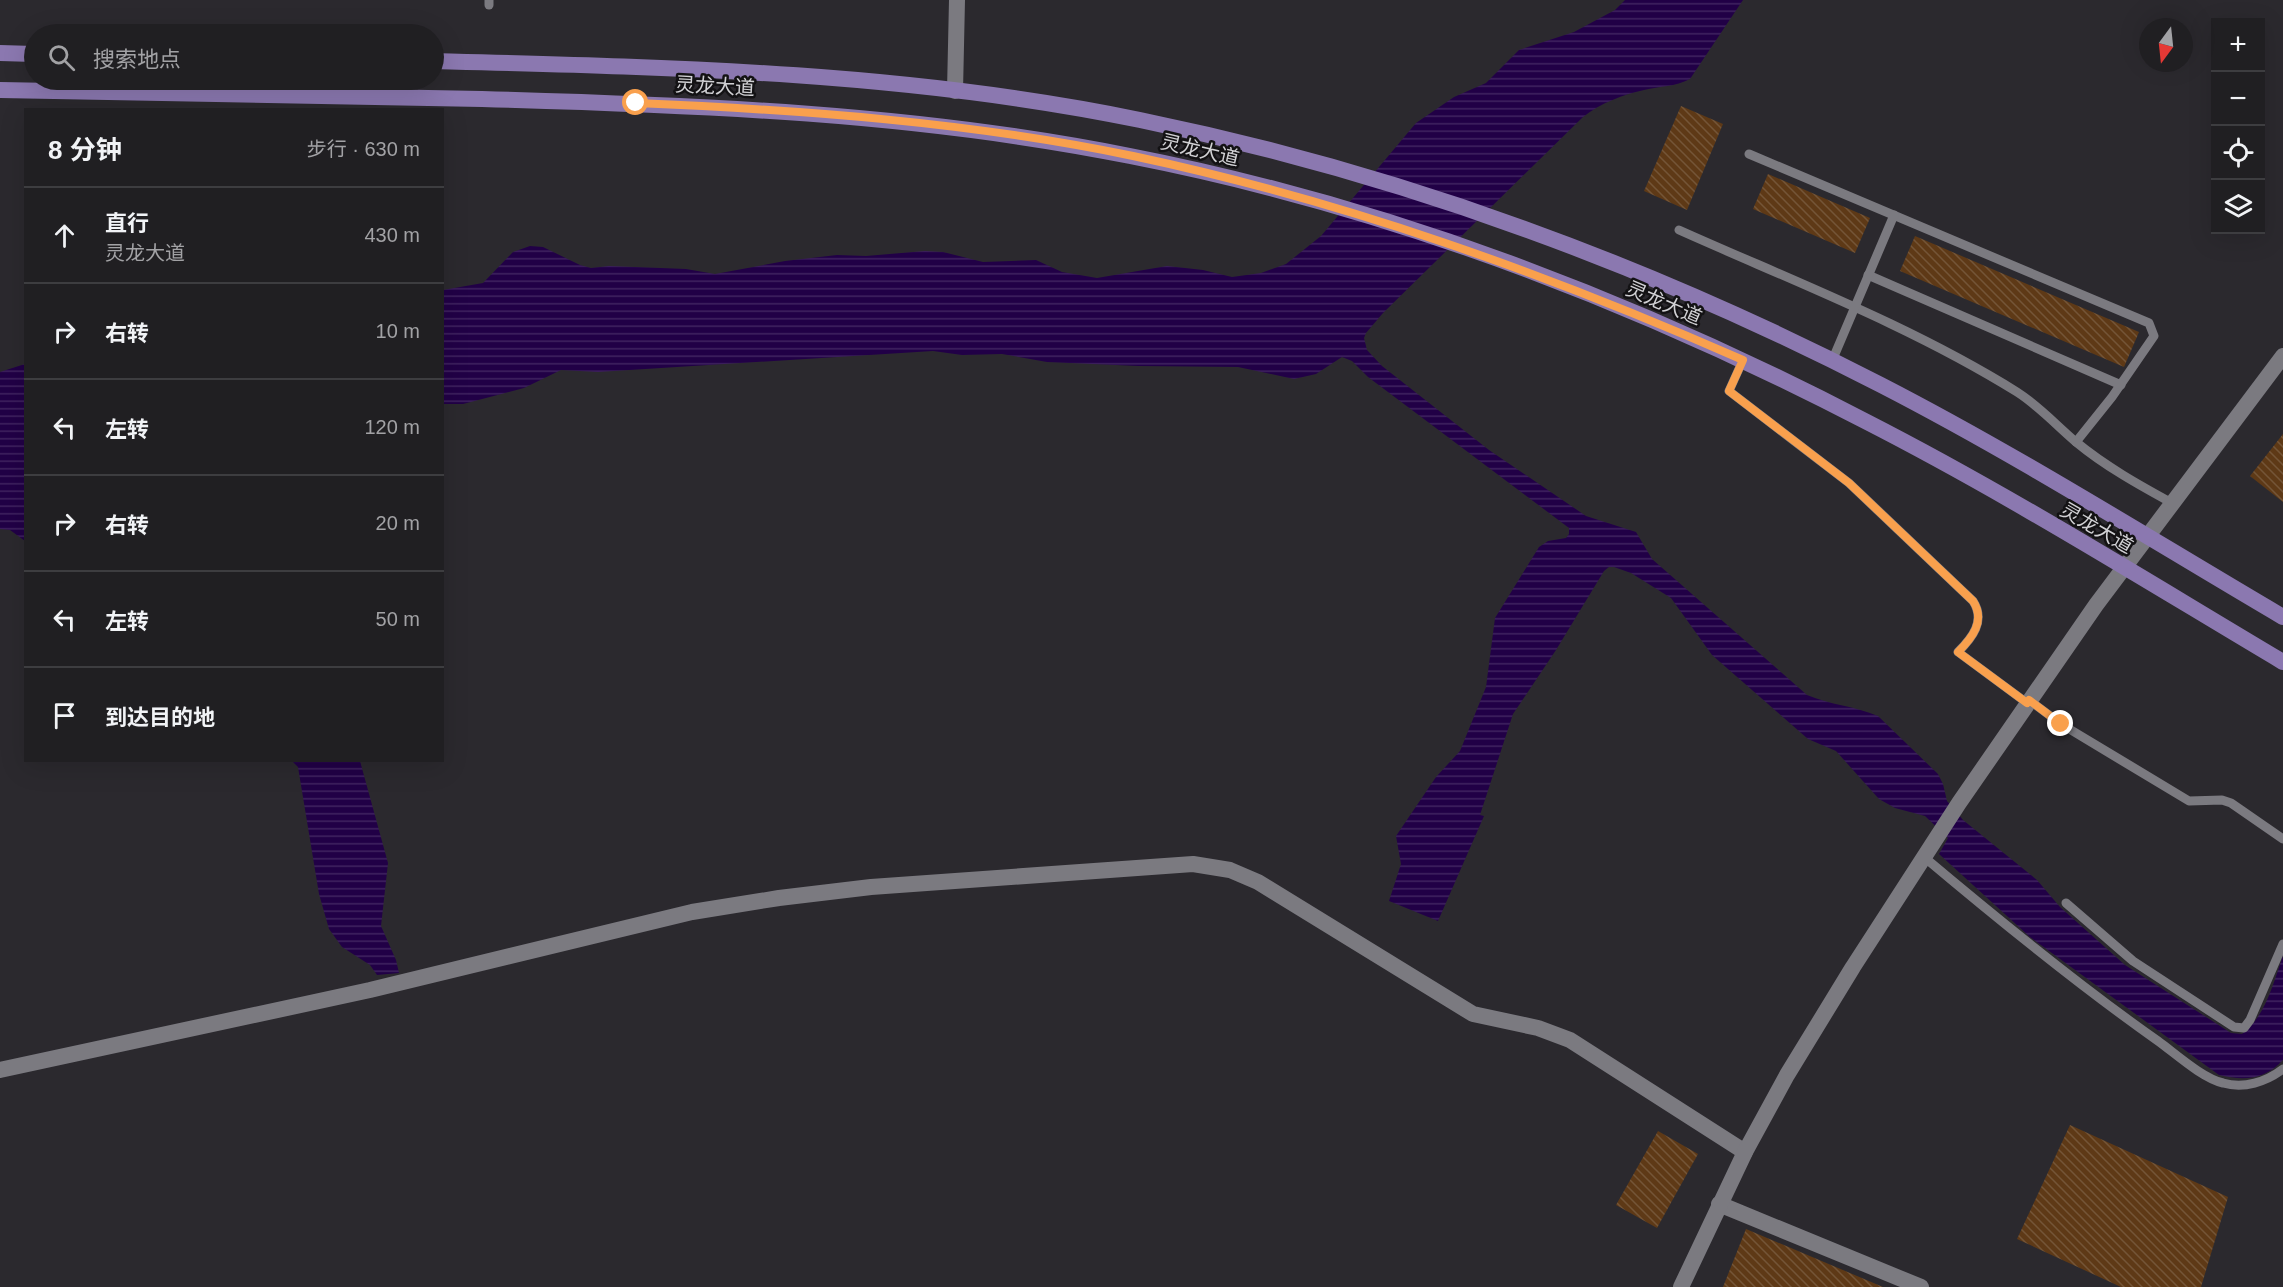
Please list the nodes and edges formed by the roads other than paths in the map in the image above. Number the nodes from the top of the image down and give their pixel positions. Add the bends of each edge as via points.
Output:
1 (957, 0) edge
2 (0, 53) edge
3 (24, 54) edge
4 (444, 61) edge
5 (0, 90) edge
6 (955, 91) junction
7 (1749, 154) dead end
8 (1894, 215) junction
9 (1679, 230) dead end
10 (1868, 275) junction
11 (1854, 309) junction
12 (2283, 356) edge
13 (1743, 360) junction
14 (1832, 361) junction
15 (2121, 385) junction
16 (2076, 442) junction
17 (2172, 503) junction
18 (2147, 537) junction
19 (2123, 568) junction
20 (2283, 617) edge
21 (2283, 662) edge
22 (2028, 701) junction
23 (2283, 839) edge
24 (1925, 856) junction
25 (2066, 903) dead end
26 (2283, 944) edge
27 (2283, 1069) edge
28 (0, 1070) edge
29 (1744, 1152) junction
30 (1719, 1204) junction
31 (1681, 1287) edge
32 (1921, 1287) edge

1 - 6 street
2 - 3 main road
4 - 6 main road, 灵龙大道 via 757,71
5 - 13 main road, 灵龙大道 via 777,110 931,125 1064,144 1195,170 1323,203 1476,252
6 - 14 main road, 灵龙大道 via 1137,119 1346,171 1497,220 1672,287
7 - 8 lane
8 - 10 lane
8 - 15 lane via 2149,323 2154,336
9 - 11 lane
10 - 11 lane
10 - 15 lane
11 - 14 lane
11 - 16 lane via 1933,344 2018,392
12 - 17 street
13 - 19 main road, 灵龙大道 via 1948,465
13 - 22 lane via 1729,391 1849,483 1973,601 1978,613 1977,626 1958,652
14 - 18 main road, 灵龙大道 via 1967,431
15 - 16 lane
16 - 17 lane
17 - 18 street
18 - 19 street
18 - 20 main road, 灵龙大道
19 - 21 main road, 灵龙大道
19 - 22 street
22 - 23 lane via 2189,801 2231,803
22 - 24 street
24 - 27 lane via 2013,932 2211,1079 2243,1086
24 - 29 street via 1819,1020
25 - 26 lane via 2133,961 2234,1028 2244,1028 2250,1020
28 - 29 street via 370,990 692,912 871,887 1193,864 1230,870 1258,882 1473,1014 1538,1028 1570,1040
29 - 30 street
30 - 31 street
30 - 32 street

